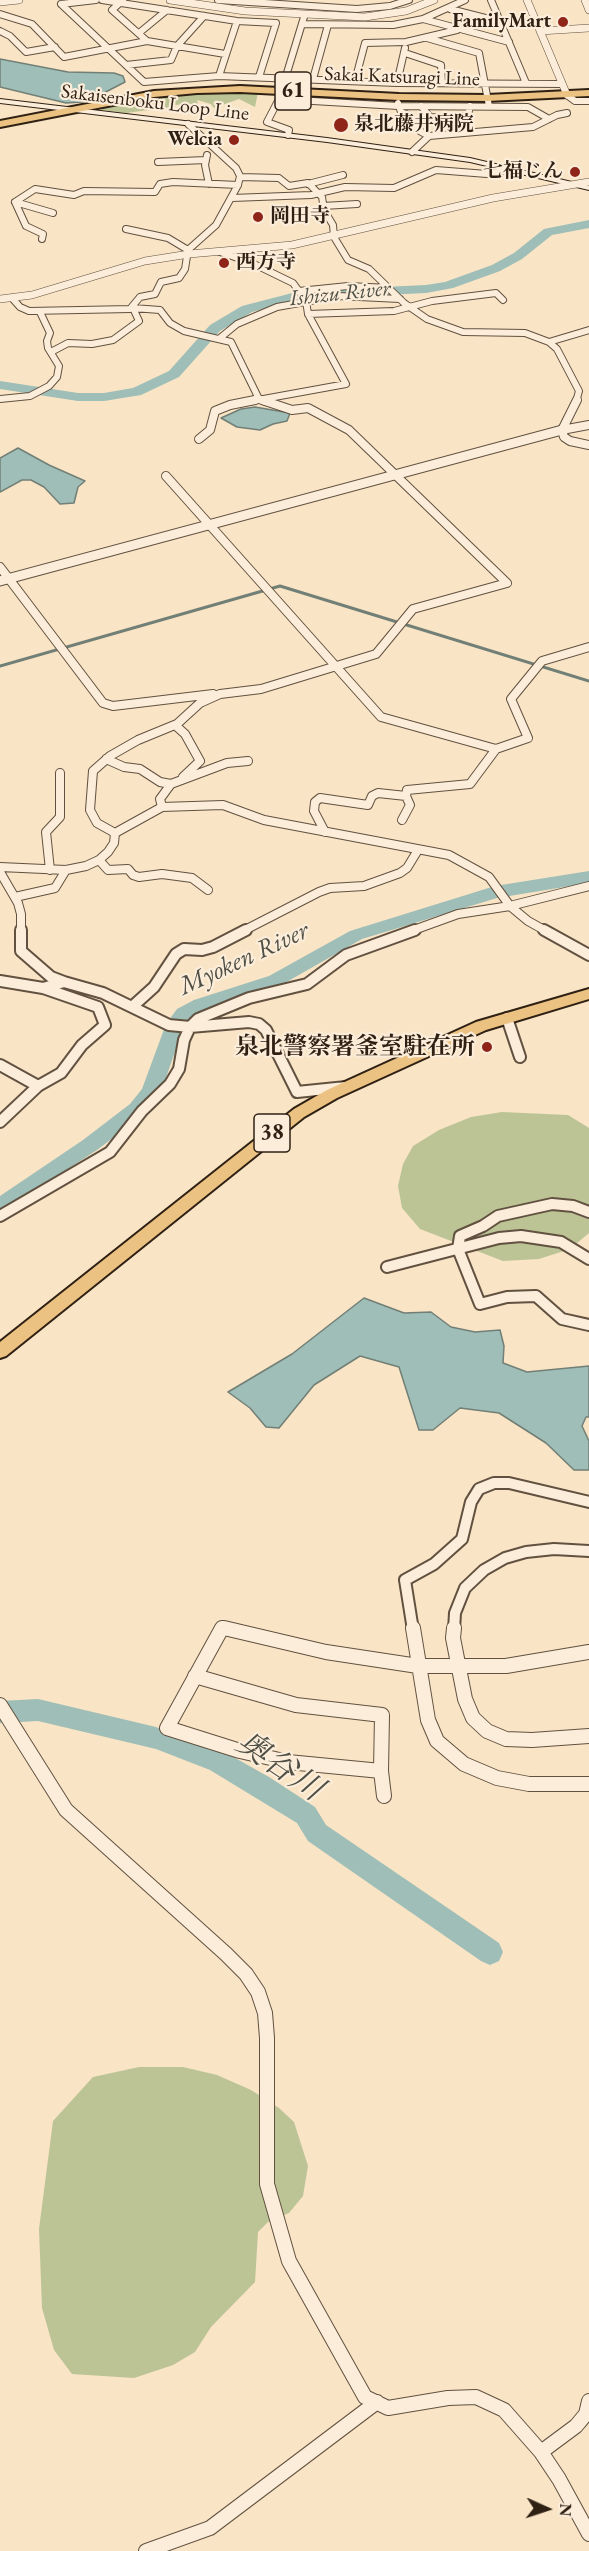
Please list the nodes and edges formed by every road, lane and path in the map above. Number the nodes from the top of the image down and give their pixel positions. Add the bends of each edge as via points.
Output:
1 (19, 0) edge
2 (96, 0) edge
3 (102, 0) edge
4 (170, 0) edge
5 (218, 0) edge
6 (341, 0) edge
7 (373, 0) edge
8 (434, 0) edge
9 (465, 0) edge
10 (491, 0) edge
11 (527, 0) edge
12 (585, 0) edge
13 (121, 1) edge
14 (406, 1) edge
15 (0, 2) edge
16 (248, 2) edge
17 (278, 3) edge
18 (308, 3) edge
19 (339, 8) junction
20 (372, 9) junction
21 (450, 9) junction
22 (167, 10) junction
23 (589, 10) edge
24 (0, 14) edge
25 (305, 14) junction
26 (204, 16) junction
27 (423, 19) junction
28 (237, 21) junction
29 (501, 22) junction
30 (302, 24) junction
31 (328, 25) junction
32 (589, 28) edge
33 (457, 30) junction
34 (0, 31) edge
35 (540, 31) junction
36 (138, 33) junction
37 (426, 38) junction
38 (147, 41) junction
39 (406, 42) junction
40 (509, 42) junction
41 (177, 46) junction
42 (55, 47) junction
43 (110, 49) junction
44 (405, 53) junction
45 (225, 54) junction
46 (126, 65) junction
47 (219, 76) junction
48 (259, 77) junction
49 (285, 78) junction
50 (313, 79) junction
51 (356, 81) junction
52 (397, 82) junction
53 (442, 83) junction
54 (526, 83) junction
55 (485, 84) junction
56 (562, 84) junction
57 (589, 93) edge
58 (280, 95) junction
59 (567, 95) junction
60 (0, 101) edge
61 (398, 101) junction
62 (589, 101) edge
63 (488, 102) junction
64 (421, 106) junction
65 (470, 106) junction
66 (69, 110) junction
67 (567, 113) dead end
68 (549, 119) junction
69 (0, 124) edge
70 (188, 124) junction
71 (288, 135) junction
72 (429, 136) junction
73 (219, 152) junction
74 (412, 152) junction
75 (206, 160) junction
76 (158, 162) dead end
77 (514, 169) junction
78 (343, 175) dead end
79 (240, 177) junction
80 (589, 182) edge
81 (208, 184) junction
82 (238, 184) junction
83 (308, 184) junction
84 (573, 184) junction
85 (589, 188) edge
86 (319, 193) junction
87 (232, 198) junction
88 (15, 202) junction
89 (357, 204) dead end
90 (323, 206) junction
91 (53, 213) dead end
92 (126, 229) dead end
93 (334, 237) junction
94 (42, 239) dead end
95 (188, 252) junction
96 (220, 252) junction
97 (293, 283) junction
98 (389, 288) junction
99 (309, 290) junction
100 (299, 292) junction
101 (12, 298) junction
102 (0, 299) edge
103 (400, 299) junction
104 (503, 300) dead end
105 (306, 301) junction
106 (411, 307) junction
107 (133, 308) junction
108 (40, 312) junction
109 (308, 314) junction
110 (588, 330) edge
111 (220, 338) junction
112 (549, 342) junction
113 (51, 352) junction
114 (0, 399) edge
115 (259, 399) junction
116 (589, 425) edge
117 (562, 430) junction
118 (199, 439) dead end
119 (589, 445) edge
120 (396, 475) junction
121 (166, 476) dead end
122 (209, 526) junction
123 (0, 567) edge
124 (10, 580) junction
125 (0, 581) edge
126 (589, 647) edge
127 (334, 665) junction
128 (220, 694) junction
129 (175, 725) junction
130 (496, 749) junction
131 (106, 759) junction
132 (248, 761) dead end
133 (60, 773) dead end
134 (181, 780) junction
135 (171, 784) junction
136 (406, 796) junction
137 (162, 807) junction
138 (402, 820) dead end
139 (325, 832) junction
140 (116, 833) junction
141 (418, 850) junction
142 (99, 860) junction
143 (0, 867) edge
144 (50, 870) junction
145 (66, 870) junction
146 (0, 872) edge
147 (589, 886) edge
148 (208, 890) dead end
149 (15, 897) junction
150 (510, 906) junction
151 (589, 954) edge
152 (0, 981) edge
153 (64, 982) junction
154 (43, 988) junction
155 (589, 994) edge
156 (133, 1006) junction
157 (507, 1018) junction
158 (190, 1027) junction
159 (520, 1057) dead end
160 (0, 1065) edge
161 (39, 1086) junction
162 (349, 1087) junction
163 (0, 1122) edge
164 (589, 1212) edge
165 (0, 1216) edge
166 (458, 1249) junction
167 (589, 1259) edge
168 (387, 1267) dead end
169 (589, 1325) edge
170 (0, 1351) edge
171 (589, 1502) edge
172 (589, 1551) edge
173 (589, 1652) edge
174 (418, 1666) junction
175 (459, 1667) junction
176 (195, 1676) junction
177 (0, 1705) edge
178 (589, 1736) edge
179 (381, 1771) junction
180 (589, 1784) edge
181 (384, 1796) dead end
182 (589, 2401) edge
183 (377, 2402) junction
184 (541, 2452) junction
185 (589, 2534) edge
186 (146, 2551) edge

1 - 15 street
2 - 43 street via 61,4
3 - 13 street
4 - 25 street via 245,11
5 - 16 street
6 - 19 street
7 - 20 street
8 - 25 street via 412,10 380,16
9 - 21 street
10 - 29 street
11 - 35 street
12 - 23 street
13 - 22 street
13 - 36 street via 112,10
14 - 20 street
16 - 17 street
17 - 18 street
18 - 19 street
18 - 25 street
19 - 20 street
21 - 27 street
21 - 29 street
22 - 26 street
22 - 36 street
24 - 42 street via 32,24
25 - 30 street
26 - 28 street
26 - 41 street
27 - 31 street via 378,27
27 - 33 street
28 - 45 street
28 - 48 street via 276,23
29 - 40 street
30 - 31 street
30 - 49 street
31 - 50 street
32 - 35 street
33 - 37 street
33 - 40 street
34 - 42 street via 26,52
35 - 56 street
36 - 38 street
37 - 39 street
37 - 55 street via 479,53
38 - 41 street
38 - 43 street
39 - 44 street
39 - 51 street via 365,43
40 - 54 street
41 - 45 street
41 - 46 street via 171,60
42 - 43 street via 64,57
43 - 46 street
44 - 52 street
44 - 53 street via 441,64
45 - 47 street
46 - 47 street via 144,82
47 - 48 street
48 - 49 street
49 - 50 street
49 - 58 street
50 - 51 street
51 - 52 street
52 - 53 street
53 - 55 street
54 - 55 street
54 - 56 street
55 - 63 street
56 - 59 street
57 - 59 main road, Sakai Katsuragi Line / 61
58 - 61 main road, Sakai Katsuragi Line / 61
58 - 66 main road, Sakai Katsuragi Line / 61 via 229,89 176,92
58 - 71 street via 267,122 289,130
59 - 62 street via 576,101
59 - 63 main road, Sakai Katsuragi Line / 61
60 - 66 main road, Sakaisenboku Loop Line
61 - 63 main road, Sakai Katsuragi Line / 61
61 - 64 street
61 - 72 street via 416,123 416,129
63 - 65 street
63 - 68 street via 528,107
64 - 65 street
64 - 65 street via 434,118 455,119 468,116
66 - 69 main road, Sakai Katsuragi Line / 61
66 - 70 main road, Sakaisenboku Loop Line
67 - 68 street
68 - 72 street via 533,127
70 - 71 main road, Sakaisenboku Loop Line
70 - 73 street
71 - 74 main road, Sakaisenboku Loop Line
72 - 74 street
73 - 75 street via 209,154
73 - 79 street
74 - 77 main road, Sakaisenboku Loop Line
75 - 76 street
75 - 81 street
77 - 84 main road, Sakaisenboku Loop Line
77 - 86 street via 487,174 436,170 394,188 345,187
78 - 83 street
79 - 82 street
79 - 83 street via 279,178 289,186
80 - 84 street
81 - 82 street
81 - 88 street via 173,182 160,184 155,192 84,191 74,195 35,189
82 - 87 street
83 - 86 street
84 - 85 main road, Sakaisenboku Loop Line
84 - 93 street via 493,198
86 - 87 street
86 - 90 street
87 - 95 street via 216,225
88 - 91 street
88 - 94 street via 26,226 43,234
89 - 90 street
90 - 93 street via 333,225
92 - 95 street via 168,238
93 - 96 street
93 - 98 street via 348,260 369,269
95 - 96 street
95 - 101 street
95 - 107 street via 179,278 161,282 155,294 140,297
96 - 97 street
97 - 99 street
97 - 100 street
98 - 99 street via 348,286
98 - 103 street
99 - 100 street
100 - 105 street
101 - 102 street
101 - 108 street via 24,310
103 - 105 street via 348,296
103 - 106 street
104 - 106 street via 496,293
105 - 109 street
105 - 111 street via 262,312
106 - 109 street via 384,312
106 - 112 street via 427,319 463,332 525,333
107 - 108 street
107 - 111 street via 160,310 170,323 187,332
107 - 113 street via 139,321 113,340 100,344 68,343
108 - 113 street via 50,333 47,341
109 - 115 street via 346,384
110 - 112 street
111 - 115 street via 231,342
112 - 117 street via 557,349 579,391
113 - 114 street via 59,366 57,377 49,386 30,396
115 - 118 street via 215,411 210,430
115 - 120 street via 292,410 315,411 349,430
116 - 117 street
117 - 119 street via 570,441
117 - 120 street
120 - 122 street
120 - 127 street via 507,583 413,609 376,654
121 - 122 street
122 - 124 street
122 - 127 street
123 - 124 street
124 - 125 street
124 - 128 street via 103,704
126 - 130 street via 542,661 511,699 528,738
127 - 128 street via 261,689
127 - 130 street via 381,717
128 - 129 street via 200,703
129 - 131 street
129 - 134 street via 185,734 200,761
130 - 136 street via 471,784 407,790
131 - 135 street
131 - 140 street via 93,771 90,810 97,823
132 - 134 street via 227,763
133 - 144 street via 60,817 46,832
134 - 135 street
135 - 137 street via 160,799
136 - 138 street via 410,805
136 - 139 street via 378,793 368,805 320,798 314,811
137 - 139 street via 223,805 264,820
137 - 140 street
139 - 141 street
140 - 142 street via 114,843
141 - 150 street via 449,855 489,877
141 - 156 street via 400,873 364,886 330,888 213,947 184,949
142 - 145 street
142 - 148 street via 108,870 128,869 133,875 192,878
143 - 144 street
144 - 145 street
145 - 149 street via 54,888
146 - 149 street
147 - 150 street
149 - 153 street via 21,914 21,951
150 - 151 street via 528,921
150 - 158 street via 458,915 362,948 346,955 308,984 249,998 210,1013
152 - 154 street
153 - 154 street
153 - 156 street
154 - 161 street via 98,1007 105,1025 82,1045 61,1074
155 - 157 main road, 38
156 - 158 street via 169,1026
157 - 159 street
157 - 162 main road, 38 via 481,1026
158 - 162 street via 259,1024 266,1030 297,1092
158 - 165 street via 179,1069 170,1084 142,1111 110,1152
160 - 161 street
161 - 163 street
162 - 170 main road, 38 via 299,1113 271,1134
164 - 166 street via 552,1204 498,1216 460,1236
166 - 167 street via 499,1238 543,1238 561,1242
166 - 168 street
166 - 169 street via 480,1304 507,1297 536,1296 562,1318
171 - 174 street via 509,1483 479,1489 471,1502 462,1539 434,1563 405,1580
172 - 175 street via 526,1552 484,1570 465,1588 455,1613 453,1638
173 - 175 street via 506,1666
174 - 175 street
174 - 176 street via 314,1650 222,1628
174 - 180 street via 428,1720 437,1741 464,1764 518,1782
175 - 178 street via 473,1718 487,1731 506,1739
176 - 179 street via 296,1705 382,1715
176 - 179 street via 167,1728 288,1762
177 - 183 street via 66,1810 226,1954 258,1992 267,2038 267,2184 290,2261 365,2397
179 - 181 street
182 - 184 street via 586,2414 576,2426
183 - 184 street via 388,2408 476,2397 504,2410
183 - 186 street via 210,2528
184 - 185 street

